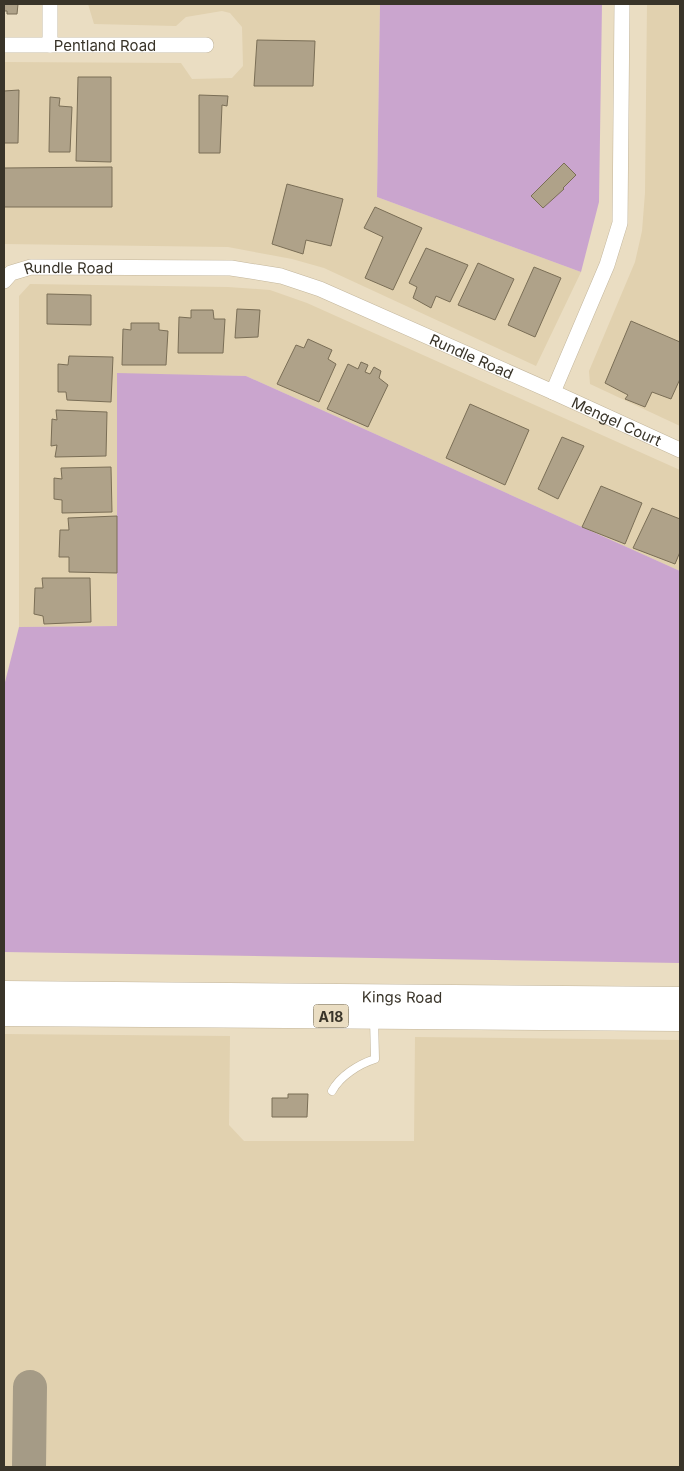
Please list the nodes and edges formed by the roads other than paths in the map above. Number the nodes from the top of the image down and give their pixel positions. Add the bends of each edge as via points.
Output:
1 (50, 4) edge
2 (622, 4) edge
3 (4, 45) edge
4 (50, 45) junction
5 (206, 45) dead end
6 (4, 281) edge
7 (553, 392) junction
8 (680, 450) edge
9 (4, 993) edge
10 (680, 998) edge
11 (4, 1014) edge
12 (374, 1016) junction
13 (680, 1018) edge
14 (332, 1091) dead end

1 - 4 street
2 - 7 street via 620,223 607,264
3 - 4 street, Pentland Road
4 - 5 street, Pentland Road
6 - 7 street, Rundle Road via 11,273 31,267 225,268 281,276 320,289
7 - 8 street, Mengel Court
9 - 10 main road, Kings Road / A18
11 - 12 main road, Kings Road / A18
12 - 13 main road, Kings Road / A18
12 - 14 lane via 375,1059 344,1076

